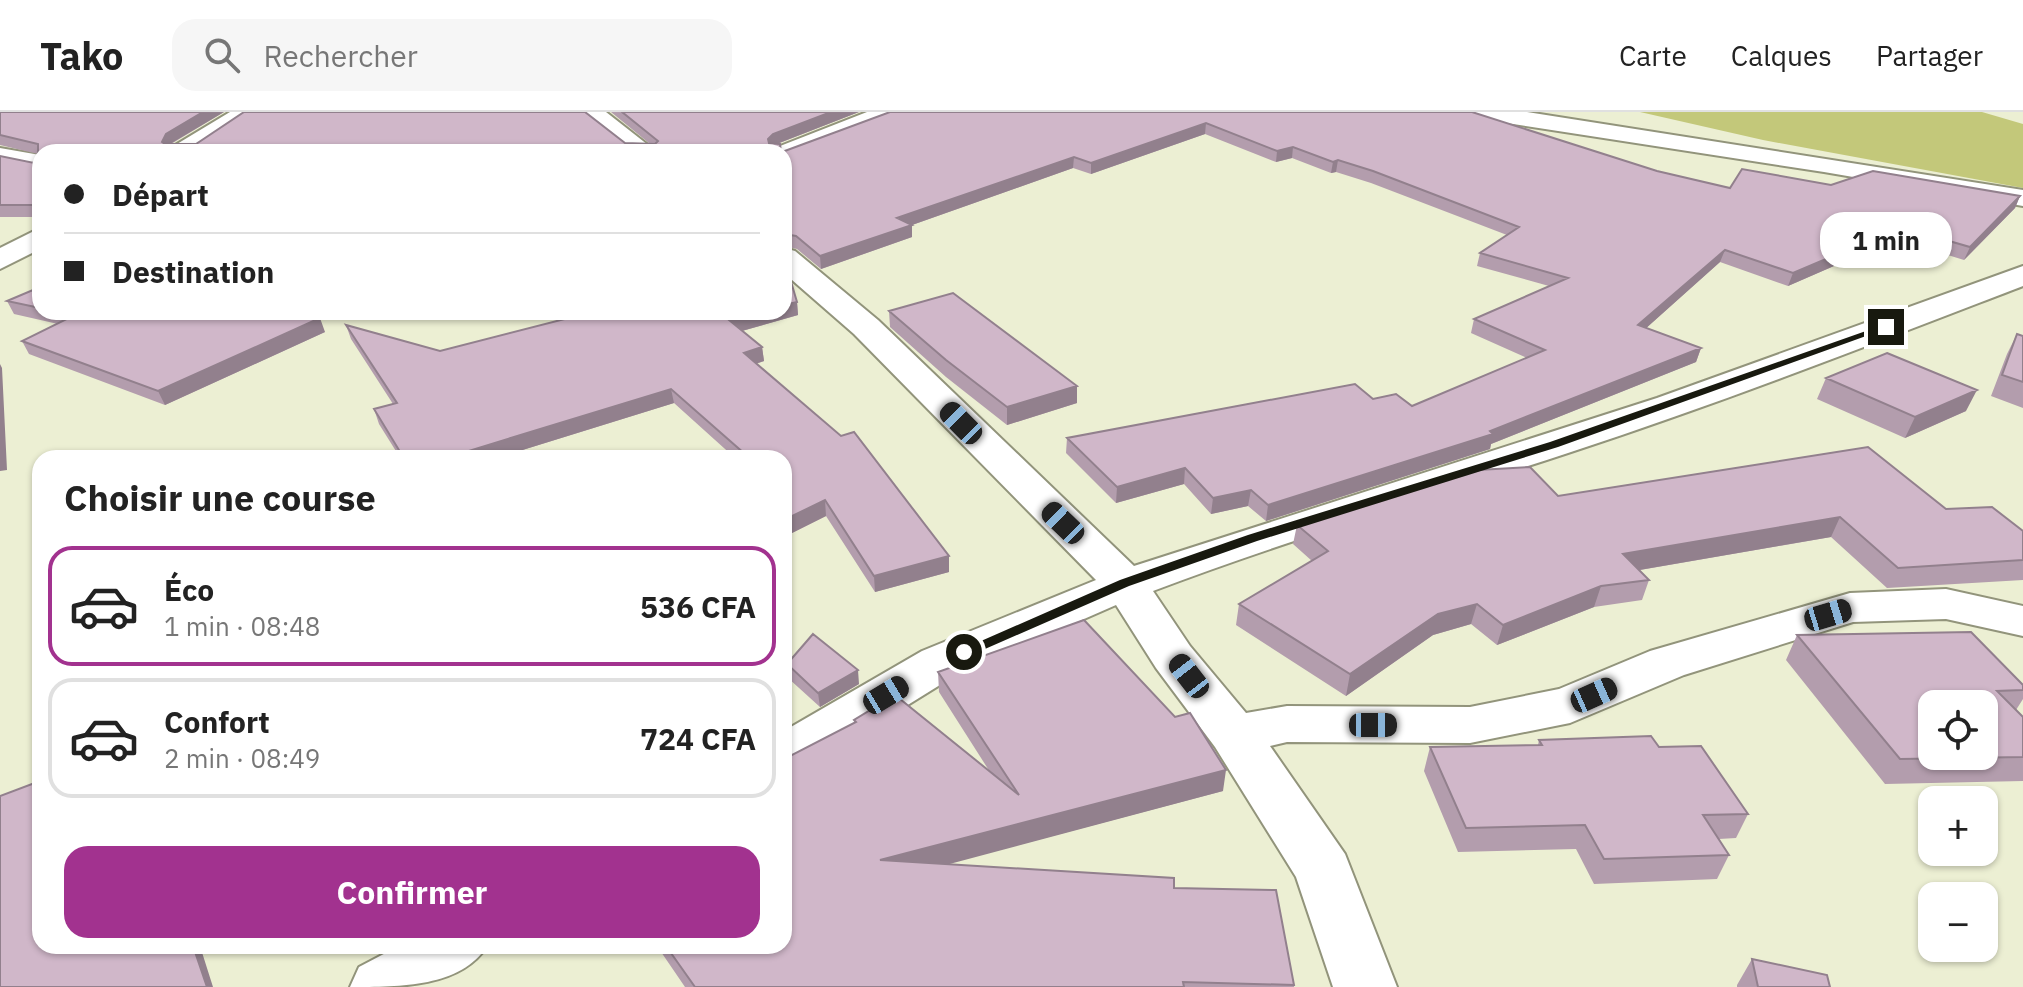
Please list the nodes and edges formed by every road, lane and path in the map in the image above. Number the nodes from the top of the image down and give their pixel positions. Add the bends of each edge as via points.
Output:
1 (246, 112) edge
2 (591, 112) edge
3 (888, 112) edge
4 (1481, 112) edge
5 (194, 144) edge
6 (634, 144) edge
7 (792, 150) edge
8 (0, 156) edge
9 (32, 162) edge
10 (2023, 198) edge
11 (32, 242) edge
12 (0, 260) edge
13 (792, 264) edge
14 (2023, 275) edge
15 (1125, 583) junction
16 (2023, 621) edge
17 (1234, 734) junction
18 (792, 751) edge
19 (442, 954) edge
20 (382, 987) edge
21 (1365, 987) edge

1 - 5 street
2 - 6 street
3 - 7 street
4 - 10 street
8 - 9 street
11 - 12 street
13 - 15 street via 866,327
14 - 15 street via 1554,445
15 - 17 street via 1173,657
15 - 18 street via 937,664
16 - 17 street via 1946,604 1850,608 1667,663 1570,705 1470,725 1287,724
17 - 21 street via 1324,871
19 - 20 street

